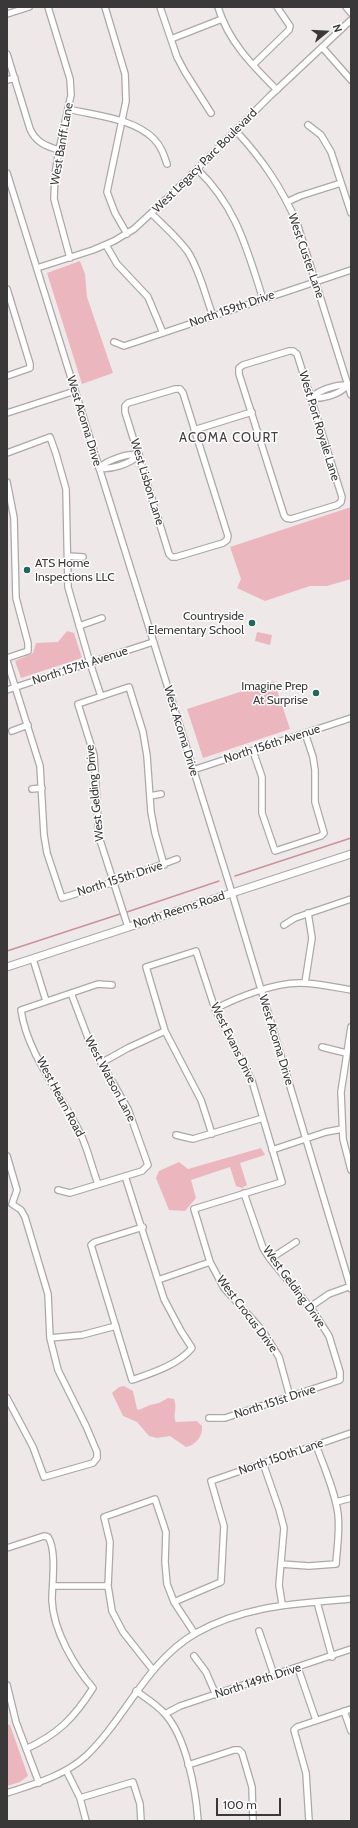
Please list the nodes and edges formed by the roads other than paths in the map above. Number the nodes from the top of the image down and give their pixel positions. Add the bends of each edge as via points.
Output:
1 (29, 7) edge
2 (48, 7) edge
3 (105, 7) edge
4 (160, 7) edge
5 (218, 7) edge
6 (277, 7) edge
7 (346, 7) edge
8 (351, 13) edge
9 (7, 14) edge
10 (222, 19) junction
11 (351, 20) edge
12 (171, 40) junction
13 (322, 47) junction
14 (7, 54) edge
15 (253, 65) junction
16 (14, 78) junction
17 (7, 80) edge
18 (351, 80) edge
19 (277, 90) junction
20 (69, 109) junction
21 (211, 113) dead end
22 (122, 122) junction
23 (308, 125) dead end
24 (236, 131) junction
25 (59, 150) junction
26 (167, 164) dead end
27 (197, 169) junction
28 (7, 173) edge
29 (341, 183) junction
30 (287, 202) junction
31 (351, 213) edge
32 (152, 214) junction
33 (127, 234) junction
34 (106, 244) junction
35 (70, 258) junction
36 (37, 268) junction
37 (351, 270) edge
38 (315, 282) junction
39 (7, 289) edge
40 (263, 299) junction
41 (213, 316) junction
42 (162, 333) junction
43 (114, 342) dead end
44 (7, 376) edge
45 (348, 386) junction
46 (74, 391) junction
47 (351, 395) edge
48 (310, 398) junction
49 (252, 412) junction
50 (7, 413) edge
51 (194, 430) junction
52 (7, 453) edge
53 (139, 455) junction
54 (99, 468) junction
55 (7, 485) edge
56 (68, 556) junction
57 (83, 557) dead end
58 (102, 618) dead end
59 (79, 626) junction
60 (153, 642) junction
61 (7, 659) edge
62 (90, 663) junction
63 (16, 687) junction
64 (7, 690) edge
65 (101, 696) junction
66 (351, 718) edge
67 (28, 725) junction
68 (12, 730) dead end
69 (305, 733) junction
70 (253, 751) junction
71 (193, 770) junction
72 (42, 788) junction
73 (32, 789) dead end
74 (161, 794) dead end
75 (150, 796) junction
76 (351, 854) edge
77 (177, 859) dead end
78 (164, 865) junction
79 (114, 882) junction
80 (232, 893) junction
81 (351, 899) edge
82 (308, 913) junction
83 (284, 925) dead end
84 (128, 927) junction
85 (32, 959) junction
86 (7, 968) edge
87 (305, 983) junction
88 (112, 985) dead end
89 (351, 990) edge
90 (261, 991) junction
91 (71, 992) junction
92 (46, 1001) junction
93 (215, 1009) junction
94 (351, 1027) edge
95 (165, 1031) junction
96 (322, 1047) dead end
97 (346, 1053) junction
98 (101, 1063) junction
99 (263, 1118) junction
100 (342, 1129) junction
101 (212, 1134) junction
102 (176, 1135) dead end
103 (306, 1139) junction
104 (272, 1150) junction
105 (7, 1156) edge
106 (351, 1170) edge
107 (125, 1176) junction
108 (98, 1184) junction
109 (58, 1190) dead end
110 (244, 1194) junction
111 (10, 1204) edge
112 (142, 1227) junction
113 (296, 1242) dead end
114 (270, 1259) junction
115 (210, 1262) junction
116 (158, 1280) junction
117 (351, 1287) edge
118 (310, 1307) junction
119 (116, 1326) junction
120 (50, 1338) junction
121 (340, 1380) joint
122 (290, 1397) junction
123 (7, 1398) edge
124 (209, 1418) dead end
125 (351, 1434) edge
126 (316, 1445) junction
127 (263, 1463) junction
128 (351, 1498) edge
129 (336, 1502) junction
130 (7, 1548) edge
131 (280, 1564) junction
132 (53, 1586) junction
133 (108, 1586) junction
134 (351, 1599) edge
135 (174, 1602) junction
136 (317, 1602) junction
137 (282, 1604) junction
138 (259, 1631) dead end
139 (195, 1634) junction
140 (351, 1649) edge
141 (194, 1656) dead end
142 (332, 1657) junction
143 (298, 1668) junction
144 (153, 1670) junction
145 (274, 1675) junction
146 (7, 1685) edge
147 (136, 1691) junction
148 (8, 1693) edge
149 (216, 1695) junction
150 (351, 1709) edge
151 (344, 1711) junction
152 (165, 1714) junction
153 (316, 1720) junction
154 (351, 1731) edge
155 (26, 1749) junction
156 (188, 1765) junction
157 (66, 1770) junction
158 (39, 1783) junction
159 (7, 1794) edge
160 (80, 1798) junction
161 (86, 1821) edge
162 (141, 1821) edge
163 (198, 1821) edge
164 (253, 1821) edge
165 (309, 1821) edge

1 - 9 street
2 - 20 street, West Banff Lane via 70,79
3 - 22 street via 125,74 126,101
4 - 12 street
5 - 10 street
6 - 15 street via 290,26 289,30
7 - 8 street
10 - 12 street
10 - 15 street via 238,48
11 - 13 street, West Legacy Parc Boulevard
12 - 21 street via 184,72
13 - 18 street
13 - 19 street, West Legacy Parc Boulevard
14 - 16 street
15 - 19 street
16 - 17 street
16 - 25 street via 34,138
19 - 24 street, West Legacy Parc Boulevard
20 - 22 street
20 - 25 street, West Banff Lane
22 - 26 street via 141,129 154,139 162,149
22 - 33 street via 107,192 114,213
23 - 29 street via 321,135 331,152
24 - 27 street, West Legacy Parc Boulevard
24 - 30 street, West Custer Lane via 267,166
25 - 35 street, West Banff Lane via 54,199
27 - 32 street, West Legacy Parc Boulevard
27 - 40 street via 225,202 242,234
28 - 36 street, West Acoma Drive
29 - 30 street
29 - 31 street
30 - 38 street, West Custer Lane
32 - 33 street, West Legacy Parc Boulevard
32 - 41 street via 182,244 194,262
33 - 34 street, West Legacy Parc Boulevard
34 - 35 street, West Legacy Parc Boulevard
34 - 42 street via 117,264 148,297
35 - 36 street, West Legacy Parc Boulevard
36 - 46 street, West Acoma Drive
37 - 38 street, North 159th Drive
38 - 40 street, North 159th Drive
38 - 45 street, West Custer Lane
39 - 44 street via 30,364 30,368
40 - 41 street, North 159th Drive
41 - 42 street, North 159th Drive
42 - 43 street, North 159th Drive via 124,346
45 - 47 street, West Custer Lane
45 - 48 street via 343,391
46 - 50 street
46 - 54 street, West Acoma Drive
48 - 49 street, West Port Royale Lane via 297,354 289,351 239,368
48 - 49 street, West Port Royale Lane via 342,497 337,505 291,519 284,515
49 - 51 street
51 - 53 street, West Lisbon Lane via 180,389 128,403 125,412
51 - 53 street, West Lisbon Lane via 228,536 227,540 172,557
52 - 56 street via 50,437 66,489
53 - 54 street via 134,460 123,460 106,469
54 - 60 street, West Acoma Drive
55 - 61 street via 14,518 16,598 28,643 28,651
56 - 57 street
56 - 59 street via 68,587
58 - 59 street
59 - 62 street
60 - 62 street, North 157th Avenue
60 - 71 street, West Acoma Drive
61 - 63 street
62 - 63 street, North 157th Avenue
62 - 65 street
63 - 64 street, North 157th Avenue
63 - 67 street
65 - 75 street via 129,687 143,732
65 - 79 street, West Gelding Drive via 78,704 94,755 99,837
66 - 69 street, North 156th Avenue
67 - 68 street
67 - 72 street via 40,766
69 - 70 street, North 156th Avenue
69 - 70 street via 313,757 315,802 324,833 321,836 275,851 262,813 262,777
70 - 71 street, North 156th Avenue
71 - 80 street, West Acoma Drive
72 - 73 street
72 - 79 street, North 155th Drive via 47,853 62,898
74 - 75 street
75 - 78 street via 155,833
76 - 80 main road, North Reems Road
77 - 78 street, North 155th Drive
78 - 79 street, North 155th Drive
79 - 84 street, West Gelding Drive
80 - 84 main road, North Reems Road
80 - 90 street, West Acoma Drive
81 - 82 street
82 - 83 street
82 - 87 street via 312,938
84 - 85 main road, North Reems Road
85 - 86 main road, North Reems Road
85 - 92 street
87 - 89 street
87 - 90 street via 287,984
88 - 91 street via 98,984
90 - 93 street
90 - 103 street, West Acoma Drive
91 - 92 street
91 - 98 street, West Watson Lane via 90,1044
92 - 108 street, West Hearn Road via 21,1010 43,1068 81,1135
93 - 95 street, West Evans Drive via 196,951 146,967
93 - 99 street, West Evans Drive via 252,1081
94 - 97 street
95 - 98 street
95 - 101 street via 201,1100
96 - 97 street
97 - 100 street via 341,1092
98 - 107 street, West Watson Lane via 128,1109 148,1165 144,1170
99 - 101 street
99 - 104 street, West Evans Drive
100 - 103 street
100 - 106 street
101 - 102 street via 193,1139
103 - 104 street
103 - 117 street, West Acoma Drive
104 - 110 street, West Evans Drive via 282,1182
105 - 111 street via 17,1190
107 - 108 street
107 - 112 street
108 - 109 street via 70,1193
110 - 114 street, West Gelding Drive via 263,1248
110 - 115 street, West Crocus Drive via 194,1209
111 - 120 street via 21,1210 25,1217 48,1294
112 - 116 street
112 - 119 street via 91,1245
113 - 114 street
114 - 118 street, West Gelding Drive
115 - 116 street
115 - 122 street, West Crocus Drive via 224,1288 262,1330 279,1357
116 - 119 street via 164,1299 180,1331 192,1348 167,1366 132,1380
117 - 118 street via 329,1294
118 - 121 street, West Gelding Drive via 329,1336
119 - 120 street via 82,1335
120 - 123 street via 58,1370 86,1426 97,1458 93,1463 44,1477 33,1447
121 - 122 street, North 151st Drive
122 - 124 street, North 151st Drive via 225,1418
125 - 126 street, North 150th Lane
126 - 127 street, North 150th Lane
126 - 129 street
127 - 131 street via 280,1509 284,1528
127 - 135 street, North 150th Lane via 211,1481 224,1526 221,1582
128 - 129 street
129 - 131 street via 339,1529 336,1564
130 - 132 street via 44,1536 48,1537 52,1555
131 - 137 street via 279,1585
132 - 133 street
132 - 155 street via 52,1602 64,1644 76,1666 93,1688 68,1723 46,1740
133 - 135 street via 110,1542 104,1517 155,1499 166,1532 167,1584
133 - 144 street via 117,1622
134 - 136 street
135 - 139 street
136 - 137 street
136 - 142 street
137 - 139 street via 239,1614
138 - 145 street
139 - 144 street
140 - 142 street, North 149th Drive
141 - 149 street via 206,1672
142 - 143 street, North 149th Drive
143 - 145 street, North 149th Drive
143 - 153 street
144 - 147 street
145 - 149 street, North 149th Drive
146 - 148 street
147 - 152 street
147 - 157 street via 101,1740 85,1757
148 - 155 street
149 - 152 street, North 149th Drive via 180,1706
150 - 151 street
151 - 153 street
151 - 154 street
152 - 156 street via 176,1730
153 - 165 street via 294,1730 306,1773
155 - 158 street
156 - 163 street via 194,1785
156 - 164 street via 239,1750 252,1787
157 - 158 street
157 - 160 street
158 - 159 street
160 - 161 street
160 - 162 street via 133,1782 140,1804

